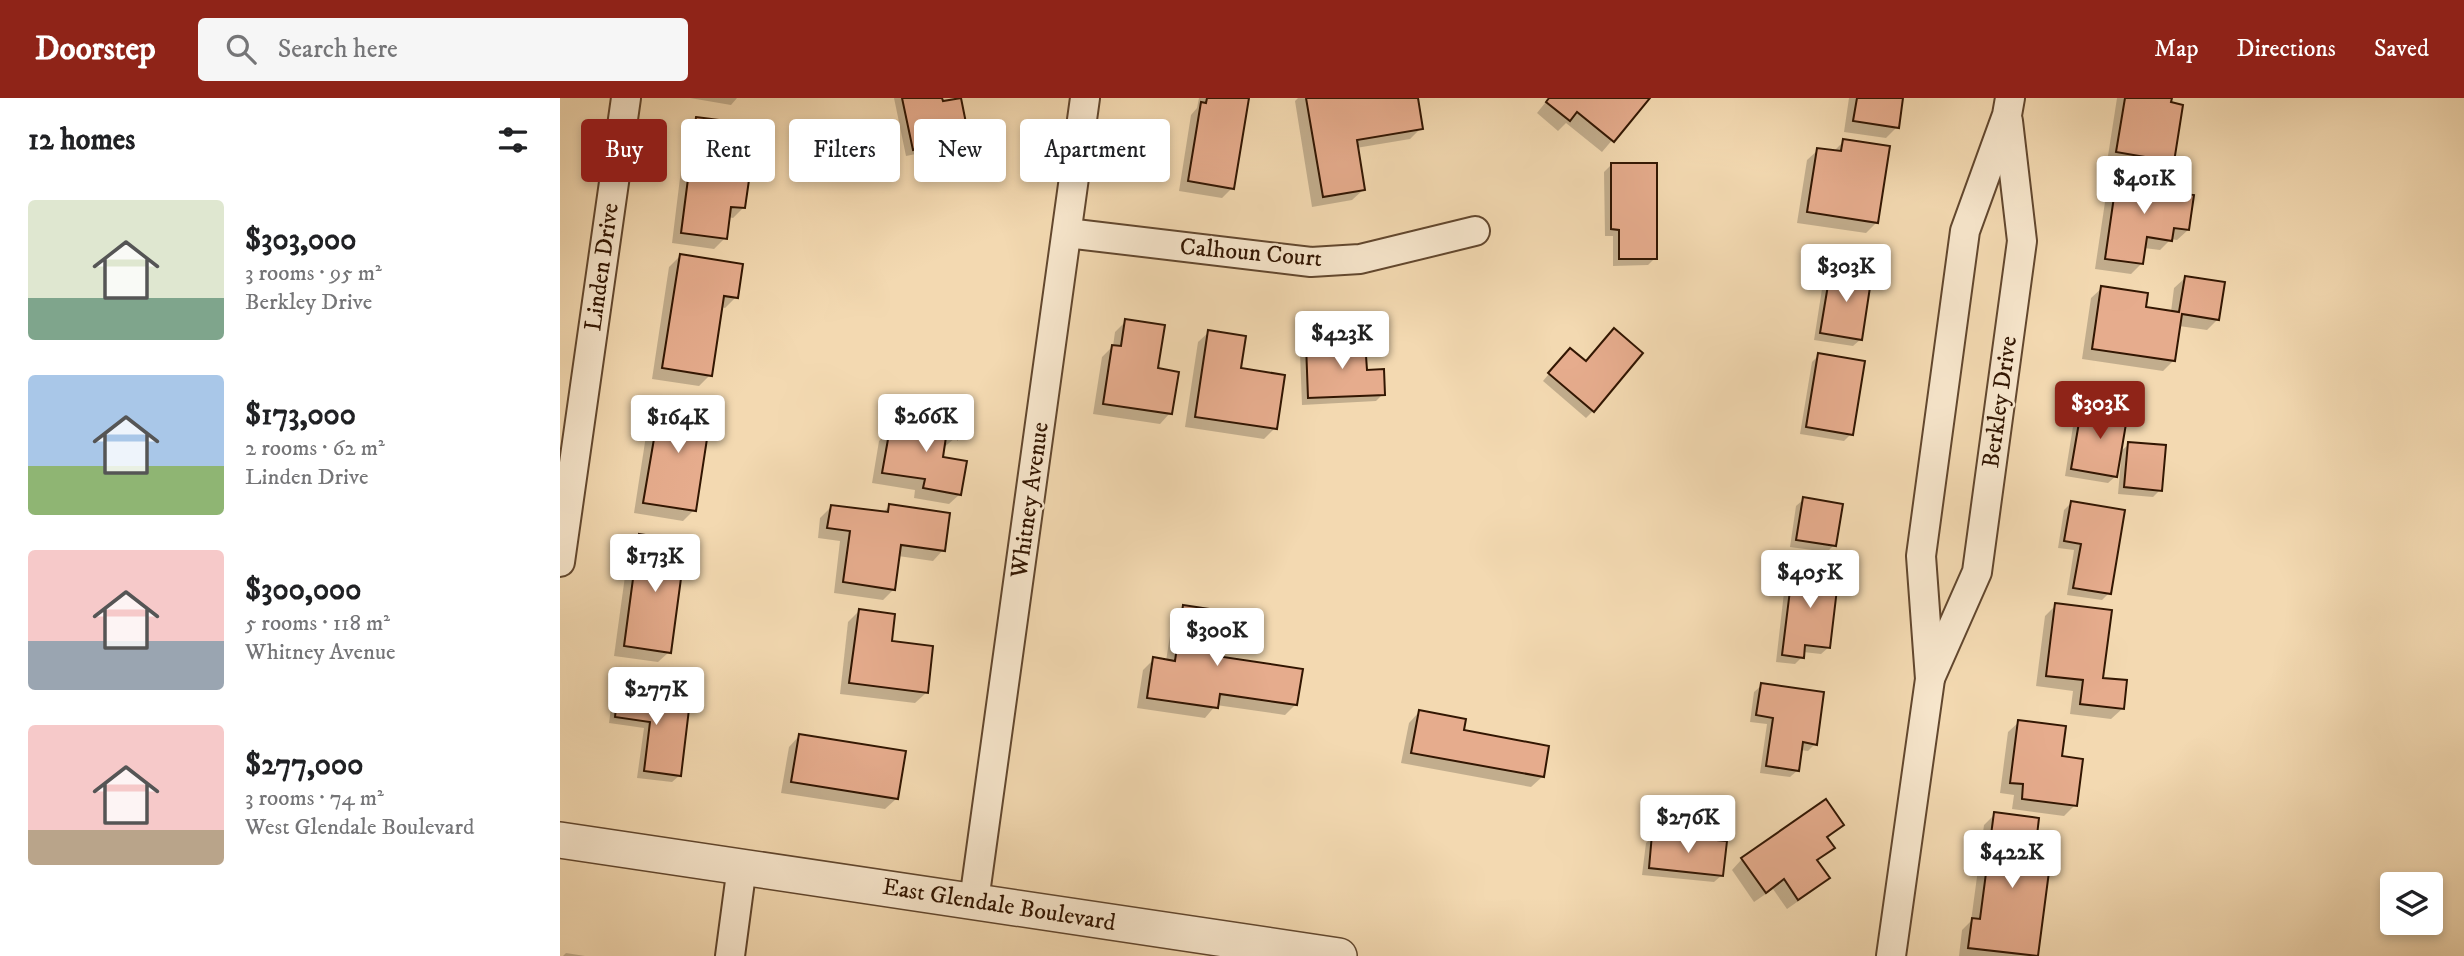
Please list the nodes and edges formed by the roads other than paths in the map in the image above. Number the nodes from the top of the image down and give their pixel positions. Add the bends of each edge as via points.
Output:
1 (626, 98) edge
2 (1084, 98) edge
3 (2008, 107) edge
4 (1475, 231) dead end
5 (1067, 233) junction
6 (560, 562) edge
7 (1930, 679) junction
8 (560, 840) edge
9 (742, 866) junction
10 (974, 901) junction
11 (1291, 953) edge
12 (730, 956) edge
13 (1339, 956) edge
14 (1891, 956) edge

1 - 6 street, Linden Drive
2 - 5 street, Whitney Avenue
3 - 7 street, Berkley Drive via 1963,244 1921,556
3 - 7 street, Berkley Drive via 2022,241 1977,572
4 - 5 street, Calhoun Court via 1360,259 1311,262
5 - 10 street, Whitney Avenue
7 - 14 street, Berkley Drive
8 - 9 street, East Glendale Boulevard
9 - 10 street, East Glendale Boulevard
9 - 12 street
10 - 11 street, East Glendale Boulevard
11 - 13 street, East Glendale Boulevard

